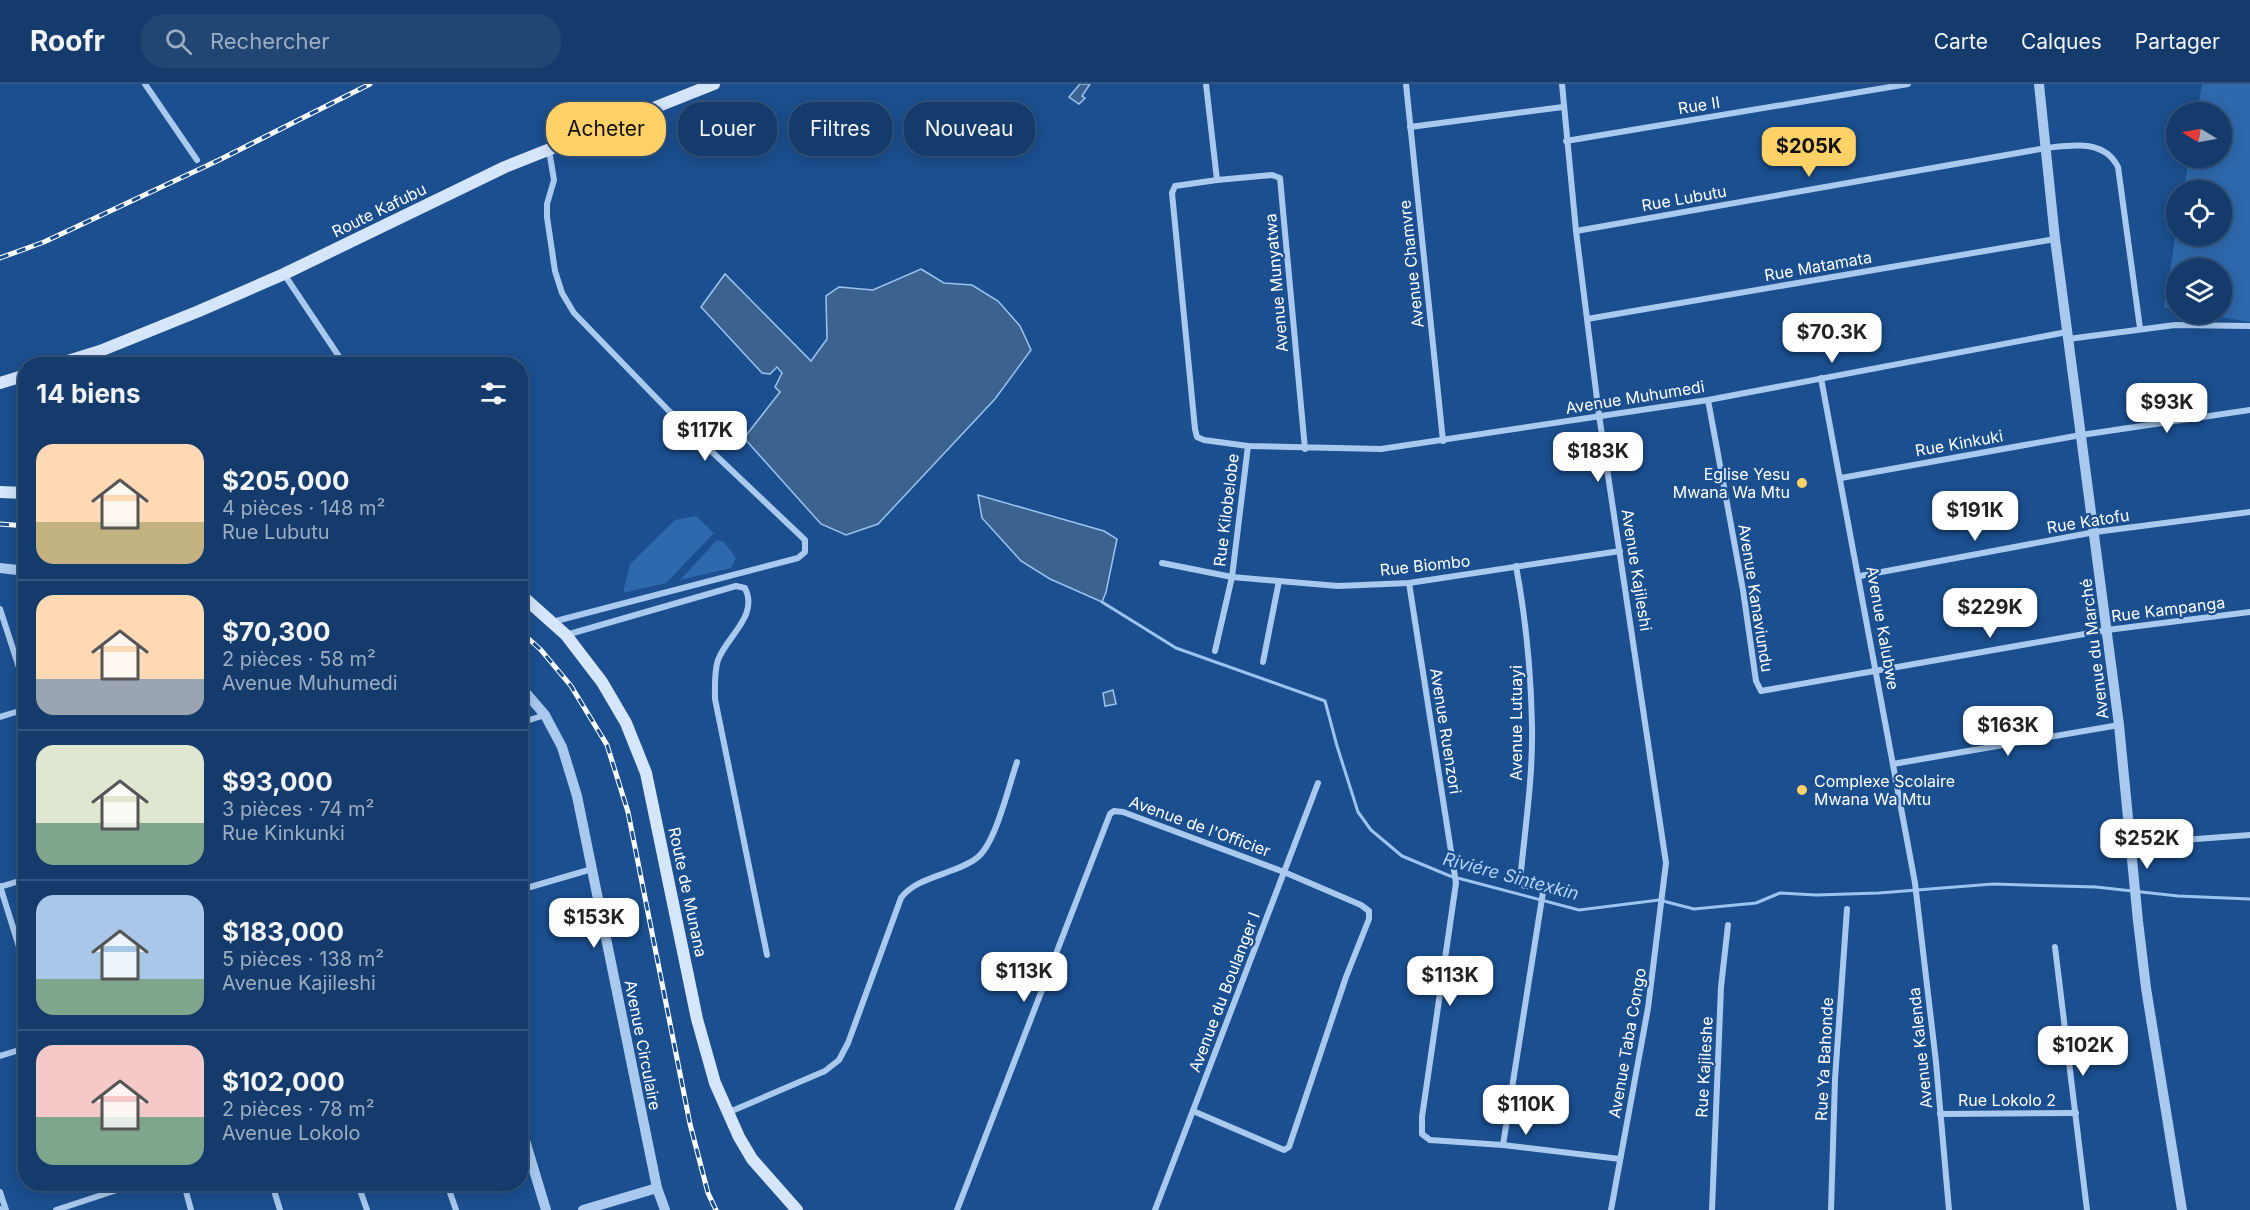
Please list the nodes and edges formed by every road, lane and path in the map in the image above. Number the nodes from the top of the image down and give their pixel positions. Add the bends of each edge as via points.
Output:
1 (145, 84) edge
2 (714, 84) edge
3 (1206, 84) edge
4 (1406, 84) edge
5 (1562, 84) edge
6 (1908, 84) edge
7 (2039, 84) edge
8 (666, 103) edge
9 (1563, 107) junction
10 (1410, 127) junction
11 (1566, 141) junction
12 (2046, 148) junction
13 (546, 151) edge
14 (550, 156) edge
15 (197, 160) dead end
16 (1217, 180) junction
17 (1576, 231) junction
18 (2055, 239) junction
19 (284, 274) junction
20 (1587, 319) junction
21 (2250, 326) edge
22 (2140, 328) junction
23 (2068, 336) junction
24 (81, 357) edge
25 (339, 357) edge
26 (18, 377) edge
27 (1821, 378) junction
28 (0, 383) edge
29 (1708, 400) junction
30 (2250, 410) edge
31 (1599, 415) junction
32 (2081, 435) junction
33 (1443, 441) junction
34 (1248, 446) junction
35 (1305, 449) junction
36 (1841, 478) junction
37 (0, 492) edge
38 (18, 493) edge
39 (2250, 512) edge
40 (2095, 532) junction
41 (1620, 551) junction
42 (1162, 563) dead end
43 (1516, 566) junction
44 (0, 568) edge
45 (18, 570) edge
46 (1860, 576) junction
47 (1232, 577) junction
48 (1279, 581) junction
49 (1409, 583) junction
50 (528, 601) edge
51 (0, 609) edge
52 (2250, 612) edge
53 (552, 622) junction
54 (2107, 630) junction
55 (566, 635) junction
56 (1215, 651) dead end
57 (1263, 662) dead end
58 (18, 664) edge
59 (1877, 671) junction
60 (1763, 691) joint
61 (528, 695) edge
62 (18, 712) edge
63 (545, 715) junction
64 (0, 717) edge
65 (528, 720) edge
66 (2119, 725) junction
67 (1017, 762) dead end
68 (1893, 764) junction
69 (1318, 783) dead end
70 (2250, 835) edge
71 (2129, 844) junction
72 (592, 869) junction
73 (1284, 872) junction
74 (1665, 880) joint
75 (18, 881) edge
76 (1915, 883) joint
77 (0, 887) edge
78 (528, 888) edge
79 (1847, 909) dead end
80 (1728, 925) dead end
81 (18, 944) edge
82 (2055, 947) dead end
83 (767, 954) dead end
84 (18, 1050) edge
85 (0, 1056) edge
86 (1193, 1111) junction
87 (727, 1113) junction
88 (2076, 1113) junction
89 (1940, 1114) junction
90 (1503, 1145) junction
91 (528, 1150) edge
92 (1620, 1159) junction
93 (657, 1188) junction
94 (114, 1191) edge
95 (186, 1191) edge
96 (274, 1191) edge
97 (360, 1191) edge
98 (449, 1191) edge
99 (0, 1192) edge
100 (604, 1207) edge
101 (6, 1210) edge
102 (56, 1210) edge
103 (191, 1210) edge
104 (280, 1210) edge
105 (367, 1210) edge
106 (456, 1210) edge
107 (546, 1210) edge
108 (583, 1210) edge
109 (665, 1210) edge
110 (797, 1210) edge
111 (957, 1210) edge
112 (1155, 1210) edge
113 (1611, 1210) edge
114 (1712, 1210) edge
115 (1831, 1210) edge
116 (1950, 1210) edge
117 (2087, 1210) edge
118 (2182, 1210) edge

1 - 15 street
2 - 8 main road, Route Kafubu
3 - 16 street
4 - 10 street, Avenue Chamvre
5 - 9 street, Avenue Kajileshi
6 - 11 street, Rue II
7 - 12 street, Avenue du Marché
9 - 10 street
9 - 11 street, Avenue Kajileshi
10 - 33 street, Avenue Chamvre
11 - 17 street, Avenue Kajileshi
12 - 17 street, Rue Lubutu
12 - 18 street, Avenue du Marché
12 - 22 street, Rue Lubutu via 2092,146 2109,154 2118,167
13 - 19 main road, Route Kafubu via 505,167
14 - 53 street via 554,180 547,217 555,272 574,313 669,411 805,540 805,552 798,558
16 - 34 street, Avenue Muhumedi via 1172,190 1195,429 1197,437 1204,440
16 - 35 street, Avenue Munyatwa via 1272,175 1280,178
17 - 20 street, Avenue Kajileshi
18 - 20 street, Rue Matamata
18 - 23 street, Avenue du Marché
19 - 24 main road, Route Kafubu
19 - 25 street
20 - 31 street, Avenue Kajileshi
21 - 22 street, Avenue Muhumedi
22 - 23 street, Avenue Muhumedi
23 - 27 street, Avenue Muhumedi
23 - 32 street, Avenue du Marché
26 - 28 main road
27 - 29 street, Avenue Muhumedi
27 - 36 street, Avenue Kalubwe
29 - 31 street, Avenue Muhumedi
29 - 60 street, Avenue Kanaviundu via 1756,681
30 - 32 street, Rue Kinkuki
31 - 33 street, Avenue Muhumedi
31 - 41 street, Avenue Kajileshi
32 - 36 street, Rue Kinkuki
32 - 40 street, Avenue du Marché
33 - 35 street, Avenue Muhumedi via 1381,449
34 - 35 street, Avenue Muhumedi
34 - 47 street, Rue Kilobelobe
36 - 46 street, Avenue Kalubwe
37 - 38 main road
39 - 40 street, Rue Katofu
40 - 46 street, Rue Katofu
40 - 54 street, Avenue du Marché
41 - 43 street, Rue Biombo
41 - 74 street, Avenue Kajileshi via 1666,863
42 - 47 street, Rue Biombo
43 - 49 street, Rue Biombo
43 - 90 street, Avenue Lutuayi via 1525,614 1532,727 1520,881 1543,892
44 - 45 street
46 - 59 street, Avenue Kalubwe
47 - 48 street, Rue Biombo
47 - 56 street, Rue Kilobelobe
48 - 49 street, Rue Biombo via 1338,586
48 - 57 street
49 - 90 street, Avenue Ruenzori via 1456,883 1422,1134 1430,1140
50 - 53 main road, Route de Munana
51 - 58 street
52 - 54 street, Rue Kampanga
53 - 55 main road, Route de Munana
54 - 59 street, Rue Kampanga
54 - 66 street, Avenue du Marché
55 - 83 street via 736,586 745,588 750,597 746,618 718,660 715,699
55 - 87 main road, Route de Munana via 602,682 626,723 646,773 697,1019
59 - 60 street, Rue Kampanga
59 - 68 street, Avenue Kalubwe
61 - 63 street, Avenue Circulaire
62 - 64 street
63 - 65 street
63 - 72 street, Avenue Circulaire via 568,766
66 - 68 street
66 - 71 street, Avenue du Marché
67 - 87 street via 984,851 968,863 908,889 901,898 839,1060 825,1071
68 - 76 street, Avenue Kalubwe
69 - 73 street, Avenue du Boulanger I
70 - 71 street
71 - 118 street, Avenue du Marché via 2146,988
72 - 78 street
72 - 93 street, Avenue Circulaire
73 - 86 street, Avenue du Boulanger I
73 - 86 street, Avenue de l'Officier via 1366,908 1369,919 1292,1142 1284,1150
73 - 111 street, Avenue de l'Officier via 1123,812 1116,810 1110,814
74 - 92 street, Avenue Taba Congo via 1648,1008
75 - 77 street
76 - 89 street, Avenue Kalenda
77 - 81 street
79 - 115 street, Rue Ya Bahonde
80 - 114 street, Rue Kajileshe via 1721,987
82 - 88 street
84 - 85 street
86 - 112 street, Avenue du Boulanger I
87 - 110 main road, Route de Munana via 752,1159
88 - 89 street, Rue Lokolo 2
88 - 117 street
89 - 116 street, Avenue Kalenda
90 - 92 street
91 - 107 street
92 - 113 street, Avenue Taba Congo
93 - 100 street
93 - 109 street, Avenue Circulaire
94 - 102 street
95 - 103 street
96 - 104 street
97 - 105 street
98 - 106 street
99 - 101 street
100 - 108 street

